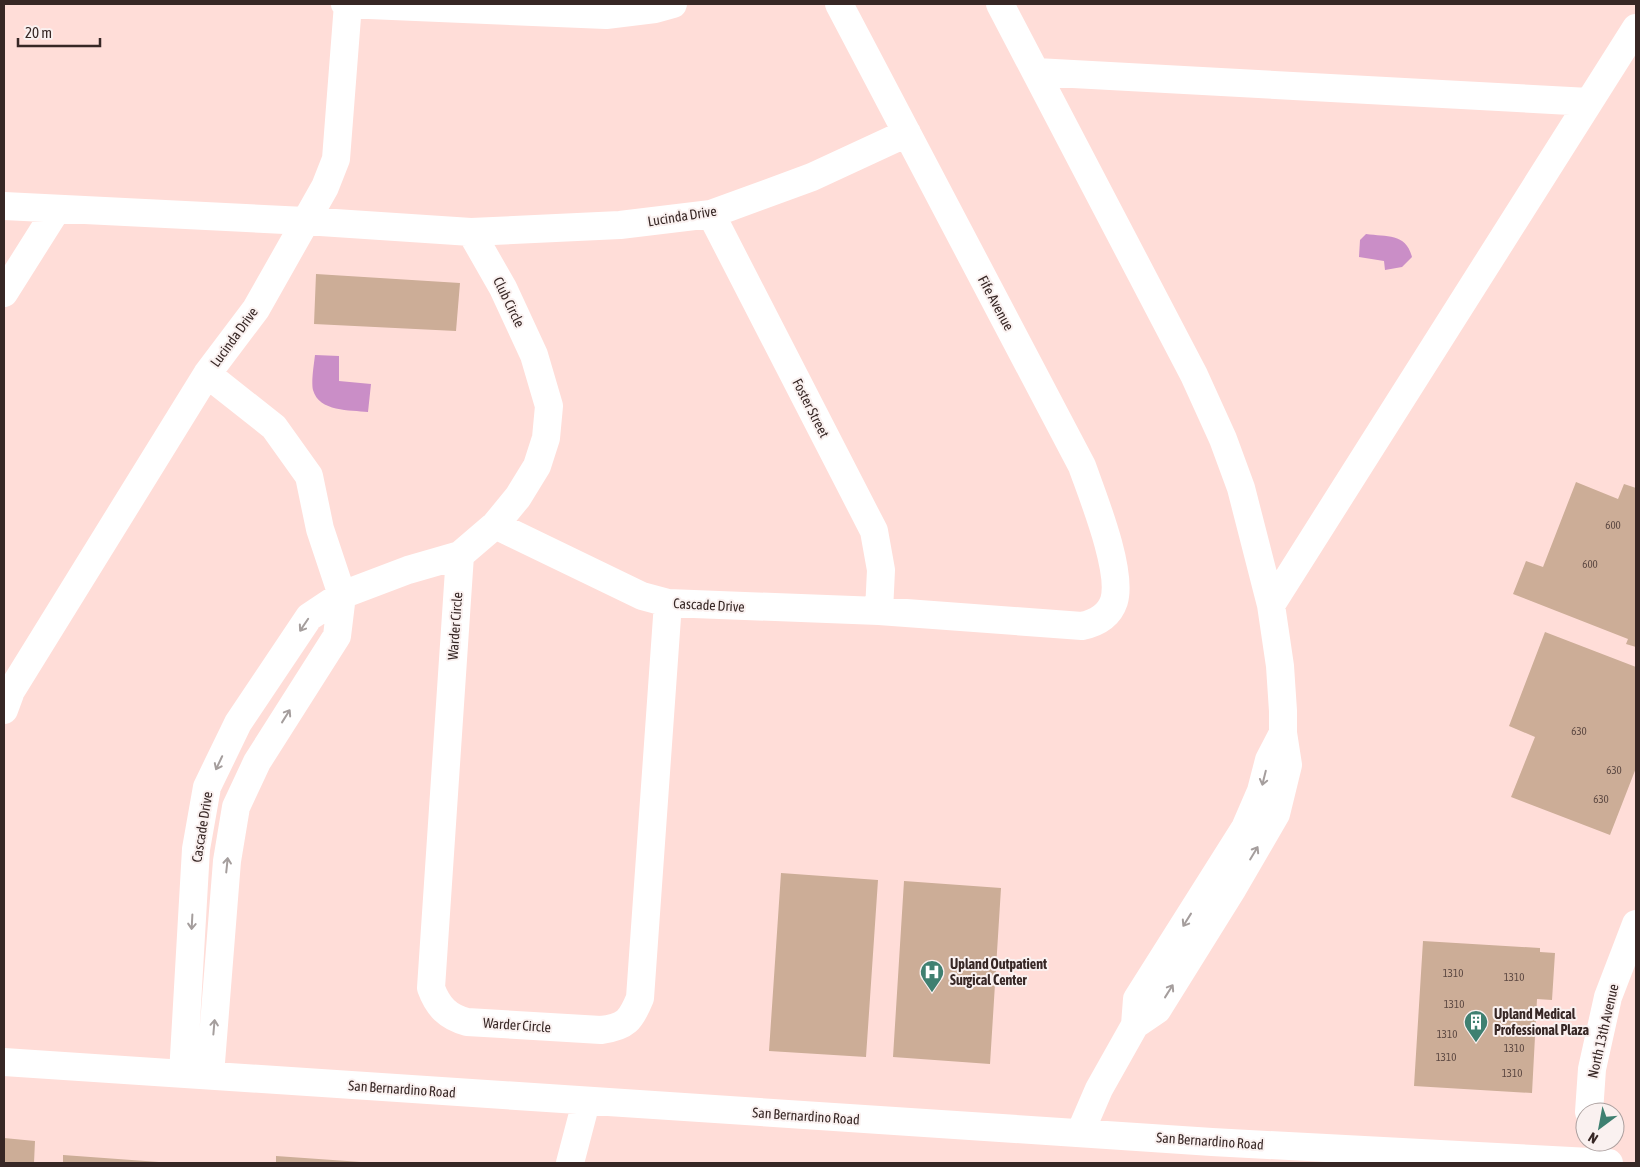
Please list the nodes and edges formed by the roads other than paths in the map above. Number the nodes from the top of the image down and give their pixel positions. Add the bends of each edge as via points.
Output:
1 (347, 4) edge
2 (673, 4) edge
3 (840, 4) edge
4 (1000, 4) edge
5 (603, 10) edge
6 (1636, 28) edge
7 (1036, 72) junction
8 (1589, 102) junction
9 (907, 134) junction
10 (4, 206) edge
11 (57, 209) junction
12 (710, 214) junction
13 (305, 221) junction
14 (471, 232) junction
15 (4, 293) edge
16 (207, 374) junction
17 (495, 525) junction
18 (460, 555) junction
19 (342, 595) junction
20 (668, 603) junction
21 (1271, 605) junction
22 (878, 612) junction
23 (1108, 612) joint
24 (4, 710) edge
25 (1636, 924) edge
26 (4, 1062) edge
27 (183, 1074) junction
28 (210, 1075) junction
29 (586, 1102) junction
30 (1590, 1102) edge
31 (1080, 1133) junction
32 (1212, 1153) edge
33 (1594, 1156) edge
34 (570, 1163) edge

1 - 5 street
1 - 13 street, Lucinda Drive via 336,159 325,187
2 - 5 street via 655,9
3 - 9 street, Fife Avenue
4 - 7 street
6 - 8 street
7 - 8 street
7 - 21 street via 1194,375 1223,439 1241,488
8 - 21 street
9 - 12 street, Lucinda Drive via 812,177
9 - 23 street, Fife Avenue via 1082,466 1100,513 1110,554 1116,591
10 - 11 street
11 - 13 street
11 - 15 street
12 - 14 street, Lucinda Drive via 620,225
12 - 22 street, Foster Street via 874,531 881,570
13 - 14 street
13 - 16 street, Lucinda Drive via 256,308
14 - 17 street, Club Circle via 503,288 534,355 549,406 546,438 537,466
16 - 19 street via 274,427 309,476 320,529
16 - 24 street, Lucinda Drive via 11,691
17 - 18 street, Cascade Drive
17 - 20 street, Cascade Drive via 642,596
18 - 19 street, Cascade Drive
18 - 20 street, Warder Circle via 431,988 442,1009 467,1022 601,1030 615,1029 627,1023 634,1011 640,998
19 -> 27 street, Cascade Drive via 309,617 238,723 207,787 196,849
28 -> 19 street via 227,861 236,807 257,762 337,636
20 - 22 street, Cascade Drive
21 - 31 street via 1280,666 1288,765 1276,814 1157,1010 1135,1025 1099,1088
22 - 23 street, Cascade Drive via 1082,626 1096,623
25 - 30 street, North 13th Avenue via 1608,997 1592,1069
26 - 27 street, San Bernardino Road
27 - 28 street, San Bernardino Road
28 - 29 street, San Bernardino Road
29 - 31 street, San Bernardino Road
29 - 34 street
31 - 32 street, San Bernardino Road
32 - 33 street, San Bernardino Road

